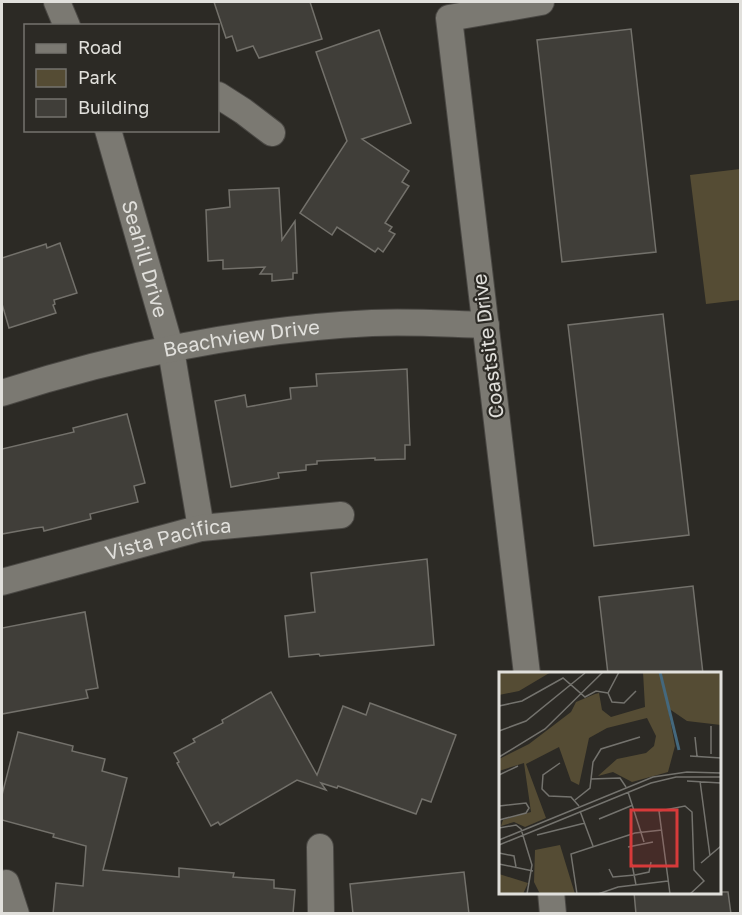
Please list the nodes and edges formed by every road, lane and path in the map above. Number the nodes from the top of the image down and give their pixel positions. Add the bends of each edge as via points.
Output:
1 (57, 2) edge
2 (541, 2) edge
3 (66, 24) edge
4 (219, 95) edge
5 (109, 132) edge
6 (272, 133) dead end
7 (486, 325) junction
8 (171, 350) junction
9 (2, 393) edge
10 (341, 515) dead end
11 (201, 528) junction
12 (2, 582) edge
13 (527, 672) edge
14 (320, 847) dead end
15 (6, 883) dead end
16 (551, 894) edge
17 (16, 914) edge
18 (321, 914) edge
19 (553, 914) edge

1 - 3 street
2 - 7 street, Coastsite Drive via 449,18
4 - 6 street
5 - 8 street, Seahill Drive
7 - 8 street, Beachview Drive via 373,323 263,334
7 - 13 street, Coastsite Drive
8 - 9 street, Beachview Drive via 50,377
8 - 11 street, Seahill Drive
10 - 11 street, Vista Pacifica
11 - 12 street, Vista Pacifica
14 - 18 street
15 - 17 street
16 - 19 street

